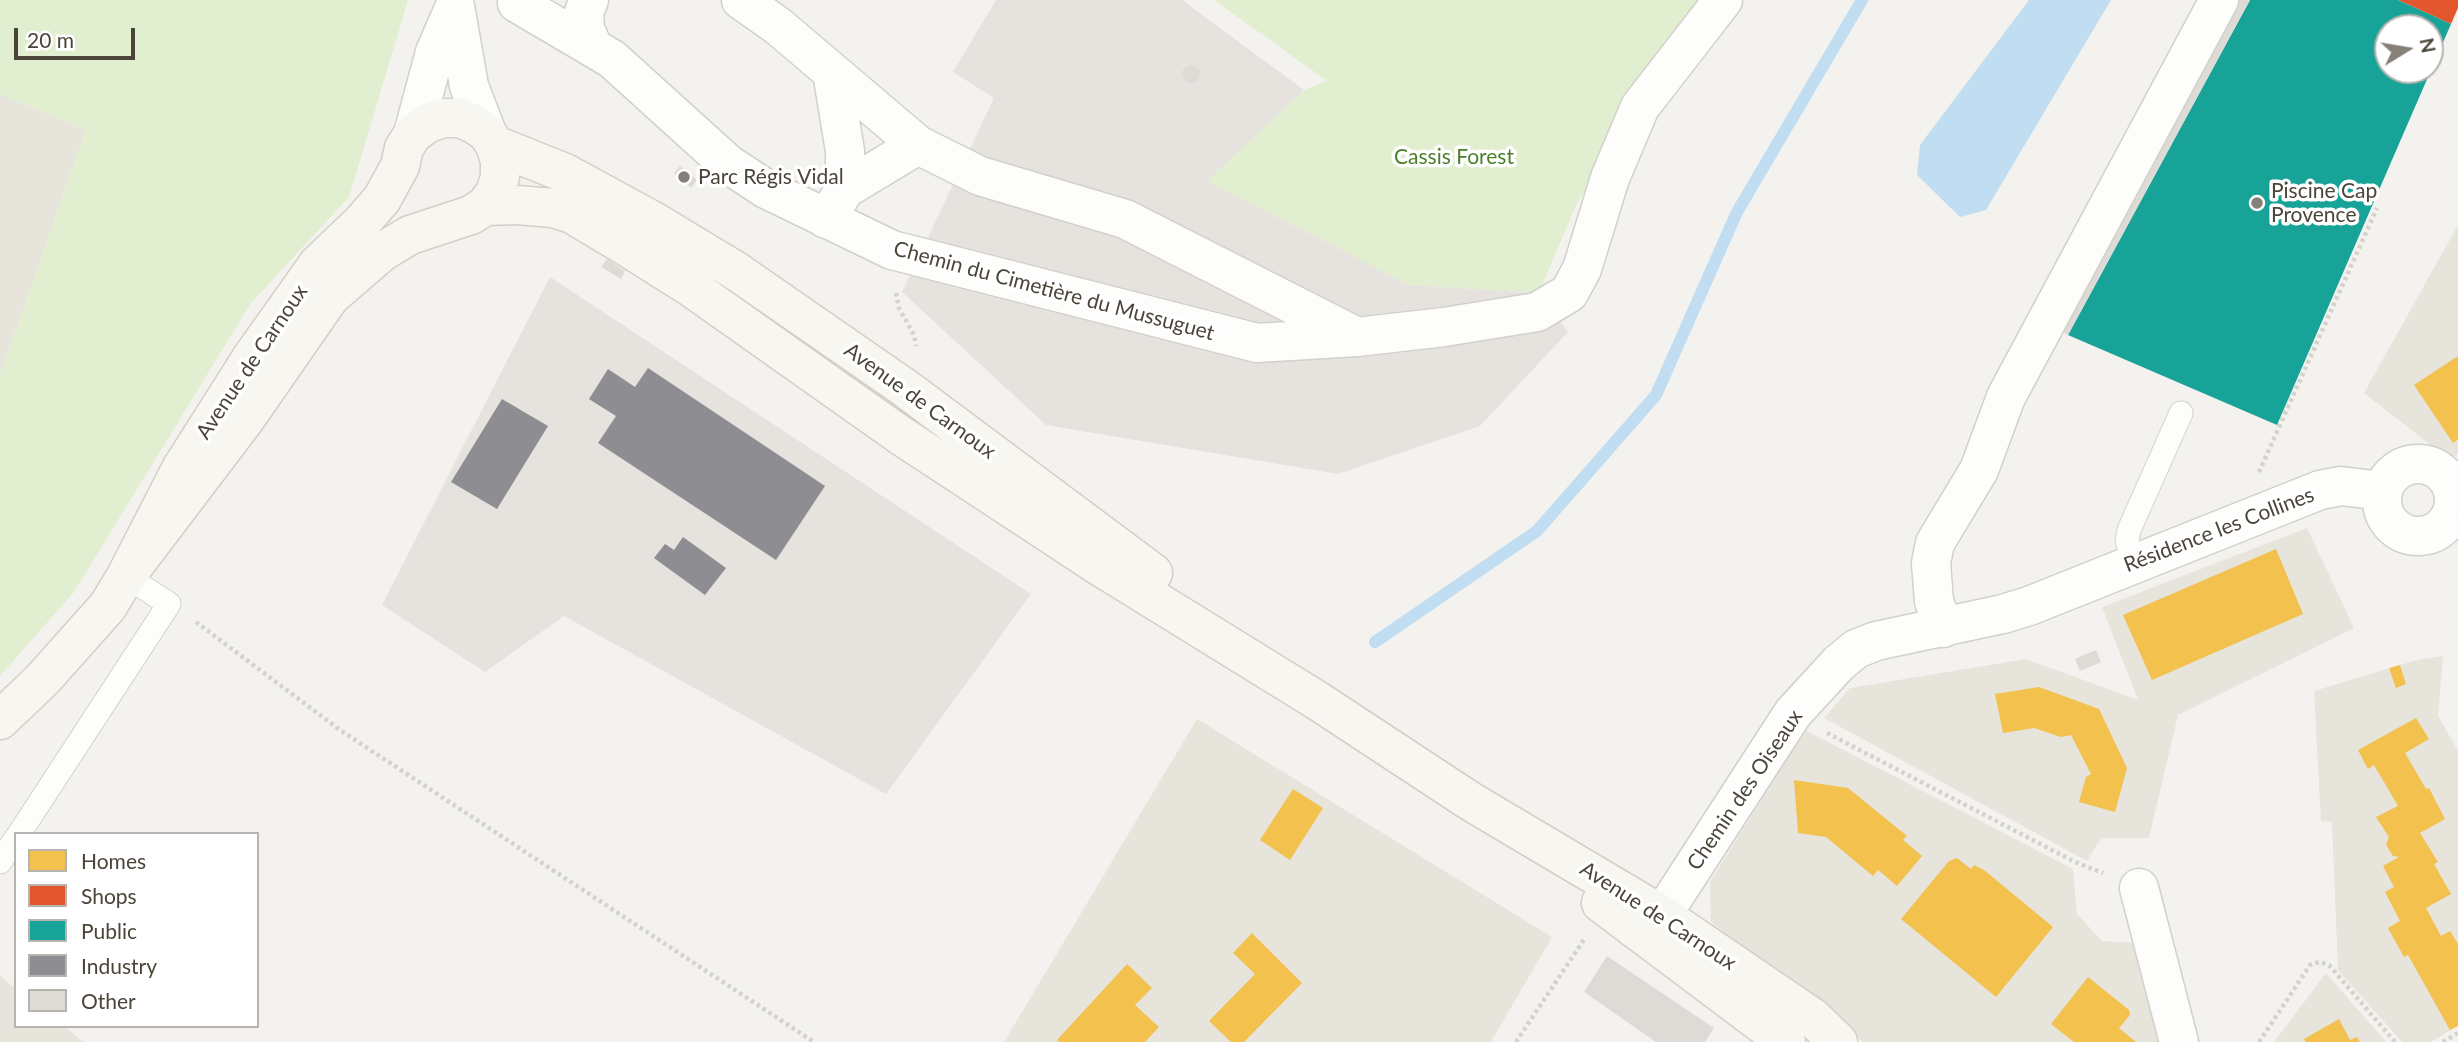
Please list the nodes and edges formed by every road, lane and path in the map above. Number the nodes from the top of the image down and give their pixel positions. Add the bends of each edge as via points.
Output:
1 (589, 0) edge
2 (741, 0) edge
3 (1723, 0) edge
4 (2219, 0) edge
5 (522, 2) edge
6 (455, 3) edge
7 (593, 47) junction
8 (832, 72) junction
9 (491, 139) junction
10 (918, 145) junction
11 (407, 150) junction
12 (835, 204) junction
13 (2377, 208) dead end
14 (470, 212) junction
15 (892, 250) junction
16 (1297, 325) junction
17 (917, 349) dead end
18 (2181, 413) dead end
19 (2382, 491) junction
20 (2456, 504) edge
21 (2257, 514) junction
22 (2133, 564) junction
23 (127, 576) junction
24 (2098, 578) joint
25 (169, 604) junction
26 (1943, 628) junction
27 (1318, 701) junction
28 (1793, 713) junction
29 (0, 720) edge
30 (1470, 800) junction
31 (20, 832) edge
32 (14, 840) edge
33 (1, 860) edge
34 (2139, 888) joint
35 (1606, 906) junction
36 (1648, 922) junction
37 (2458, 1033) edge
38 (814, 1042) edge
39 (1516, 1042) edge
40 (1786, 1042) edge
41 (1838, 1042) edge
42 (2179, 1042) edge
43 (2259, 1042) edge
44 (2395, 1042) edge
45 (2443, 1042) edge

1 - 7 street via 585,29
2 - 8 street
3 - 16 street, Chemin du Cimetière du Mussuguet via 1640,107 1610,178 1582,269 1569,293 1537,312 1444,327 1357,337
4 - 26 street via 2006,397 1979,470 1935,543 1931,563 1934,601
5 - 6 street, Chemin du Cimetière du Mussuguet
5 - 7 street, Chemin du Cimetière du Mussuguet
6 - 9 street via 470,86
6 - 11 street via 435,52
7 - 12 street, Chemin du Cimetière du Mussuguet via 728,164 766,189
8 - 10 street
8 - 12 street via 845,150
9 - 11 main road, Avenue de Carnoux via 474,124 444,118 428,123
9 - 14 main road via 500,161 500,177 495,193
9 - 27 main road, Avenue de Carnoux via 565,173 736,271 913,394
10 - 12 street
10 - 16 street via 981,176 1125,219
11 - 14 main road, Avenue de Carnoux via 402,183 422,210 438,217
11 - 23 main road, Avenue de Carnoux via 382,199 318,264 252,356 181,469
12 - 15 street, Chemin du Cimetière du Mussuguet
13 - 21 path via 2255,482
14 - 23 main road, Avenue de Carnoux via 391,246 330,296 246,418
14 - 27 main road, Avenue de Carnoux via 517,205 572,214 692,288 900,435 1101,567
15 - 16 street, Chemin du Cimetière du Mussuguet via 1257,343
15 - 17 path via 899,308
18 - 22 lane via 2129,530
19 - 20 street via 2395,471 2406,465 2430,466 2448,480
19 - 20 street via 2384,515 2391,526 2412,536 2435,532
19 - 21 street, Résidence les Collines via 2341,486
21 - 22 street, Résidence les Collines
22 - 24 street, Résidence les Collines
23 - 25 lane
23 - 29 main road, Avenue de Carnoux via 108,606 42,681
24 - 26 street, Chemin des Oiseaux via 2003,614
25 - 31 lane
25 - 38 path via 340,730
26 - 28 street, Chemin des Oiseaux via 1856,649
27 - 30 main road, Avenue de Carnoux
28 - 34 path via 2075,862
28 - 36 street, Chemin des Oiseaux
30 - 35 main road, Avenue de Carnoux
30 - 36 main road, Avenue de Carnoux
32 - 33 lane
34 - 42 street
35 - 36 main road, Avenue de Carnoux
35 - 39 path
36 - 40 main road, Avenue de Carnoux
36 - 41 main road, Avenue de Carnoux via 1813,1018
37 - 45 path
43 - 44 path via 2310,965 2319,962 2329,965

